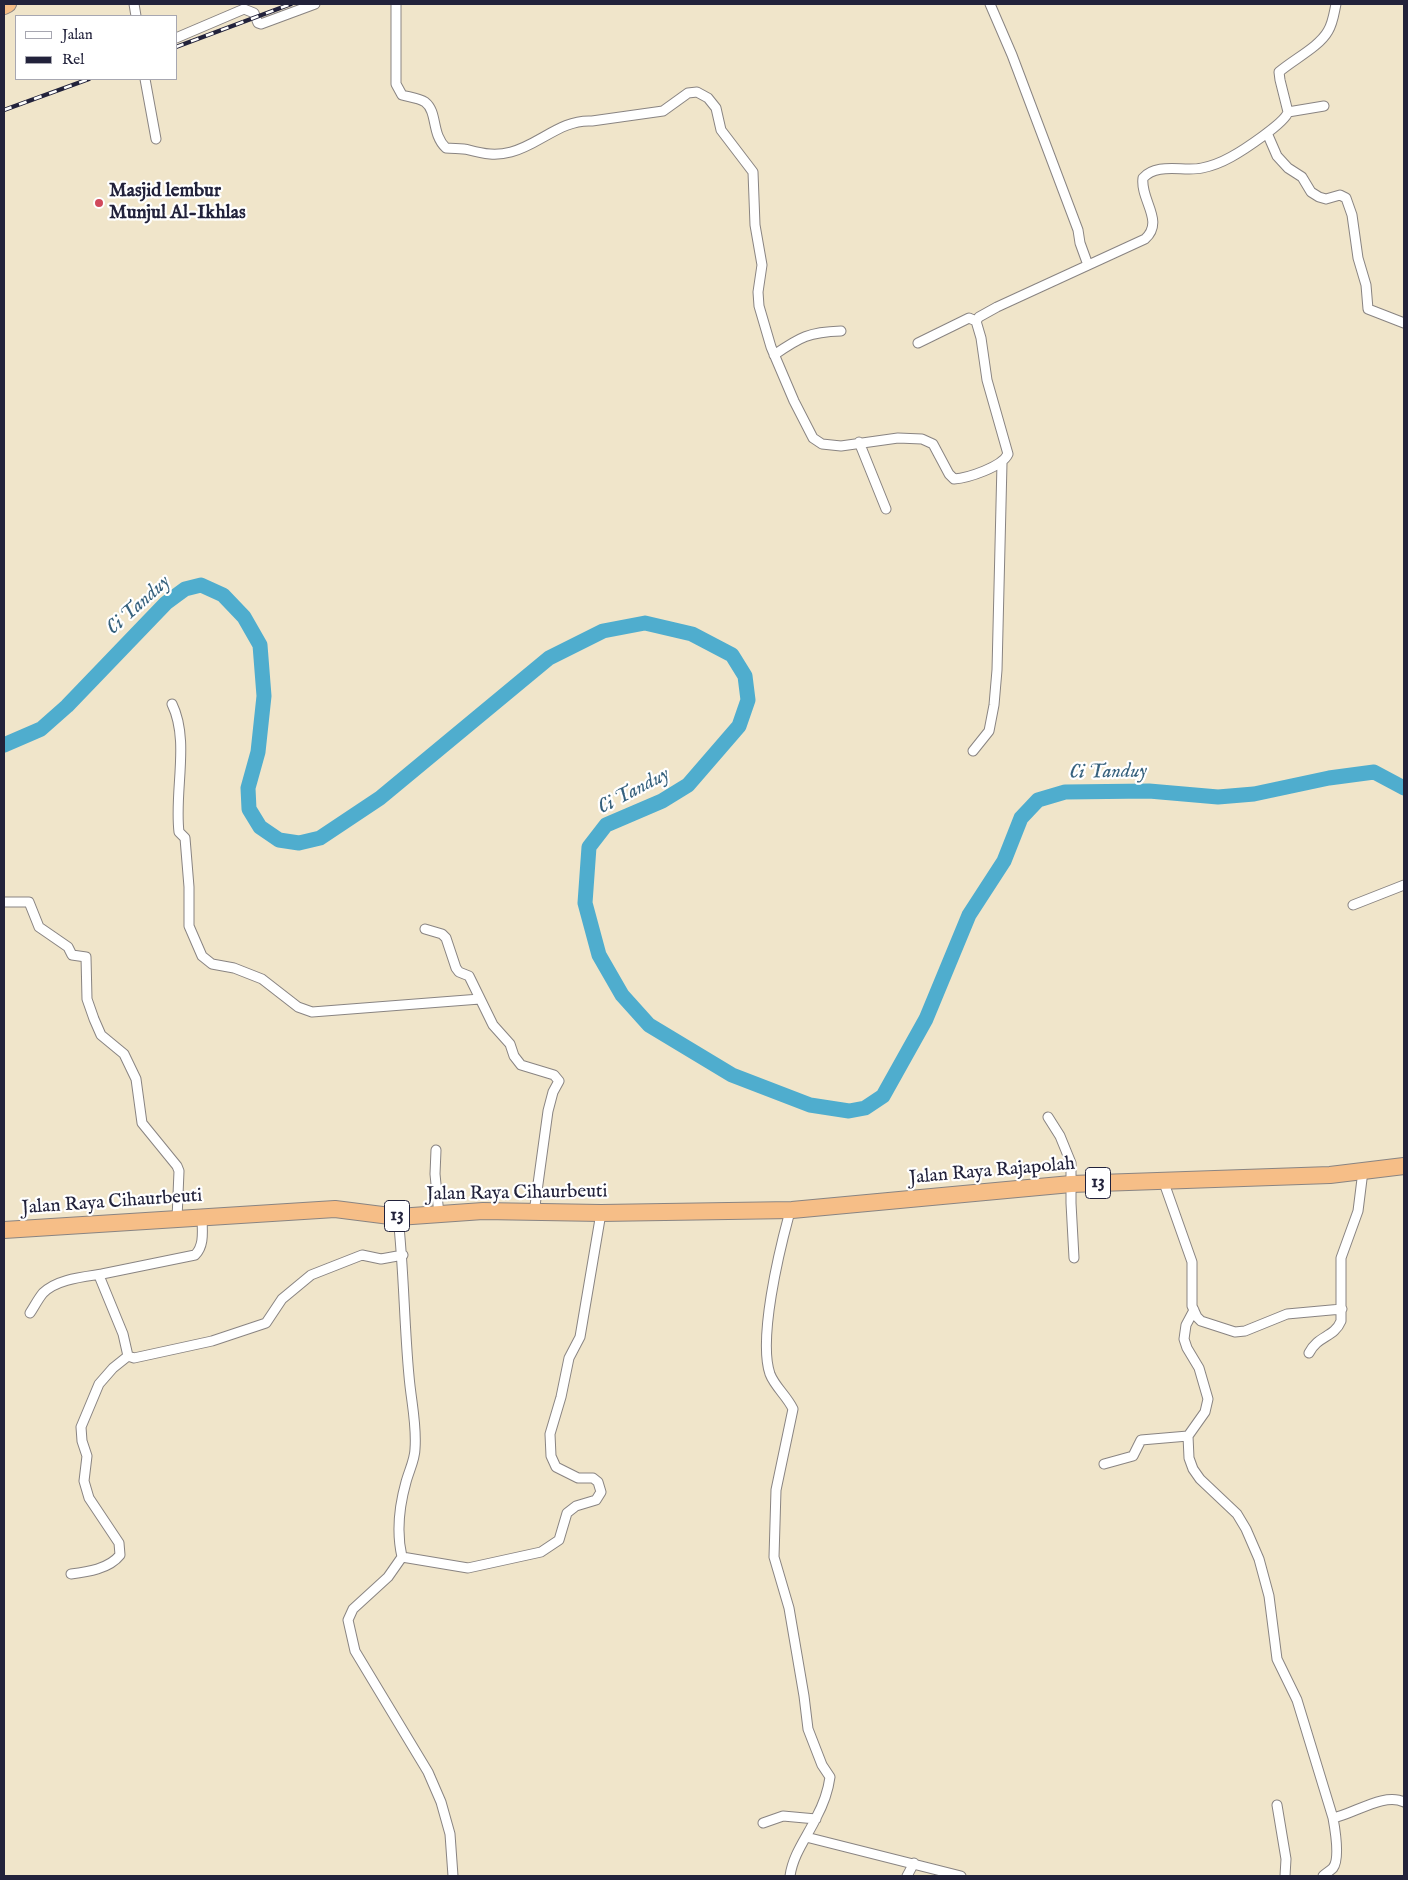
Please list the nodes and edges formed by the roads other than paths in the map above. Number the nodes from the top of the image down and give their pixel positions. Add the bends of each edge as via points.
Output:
1 (8, 4) edge
2 (315, 4) edge
3 (396, 4) edge
4 (990, 4) edge
5 (1336, 4) edge
6 (4, 6) edge
7 (178, 37) edge
8 (145, 80) edge
9 (1324, 106) dead end
10 (1288, 112) junction
11 (1267, 133) junction
12 (156, 140) dead end
13 (1088, 265) junction
14 (976, 321) junction
15 (1404, 323) edge
16 (841, 331) dead end
17 (918, 343) dead end
18 (774, 355) junction
19 (858, 442) junction
20 (1002, 463) junction
21 (886, 509) dead end
22 (172, 704) dead end
23 (973, 751) dead end
24 (1404, 885) edge
25 (4, 902) edge
26 (1353, 905) dead end
27 (426, 929) dead end
28 (480, 999) junction
29 (1048, 1116) dead end
30 (436, 1150) dead end
31 (1404, 1166) edge
32 (1364, 1171) junction
33 (1163, 1180) junction
34 (1070, 1184) junction
35 (792, 1210) junction
36 (534, 1213) junction
37 (601, 1213) junction
38 (439, 1215) junction
39 (398, 1216) junction
40 (202, 1217) junction
41 (177, 1219) junction
42 (4, 1230) edge
43 (403, 1255) junction
44 (1074, 1258) dead end
45 (102, 1274) junction
46 (1342, 1309) junction
47 (1194, 1310) junction
48 (30, 1313) dead end
49 (1309, 1353) dead end
50 (128, 1356) junction
51 (1188, 1436) junction
52 (1104, 1464) dead end
53 (402, 1557) junction
54 (71, 1574) dead end
55 (1404, 1802) edge
56 (1277, 1805) dead end
57 (1333, 1818) junction
58 (816, 1820) junction
59 (763, 1823) dead end
60 (806, 1837) junction
61 (914, 1863) junction
62 (453, 1876) edge
63 (790, 1876) edge
64 (907, 1876) edge
65 (960, 1876) edge
66 (1285, 1876) edge
67 (1323, 1876) edge

1 - 6 highway
2 - 7 street via 261,24 254,13 244,9
3 - 18 street via 396,84 402,95 424,101 431,108 437,137 446,148 468,149 482,154 509,153 528,147 580,120 663,111 688,93 697,92 708,98 716,108 721,130 753,172 755,225 762,266 758,299
4 - 13 street via 1078,230
5 - 10 street via 1329,30 1322,39 1280,72
8 - 12 street
9 - 10 street
10 - 11 street
11 - 13 street via 1218,163 1190,170 1153,170 1144,176 1143,186 1154,220 1150,235
11 - 15 street via 1277,156 1302,177 1311,192 1326,199 1340,195 1346,198 1366,285 1368,309
13 - 14 street via 997,307
14 - 17 street via 969,318
14 - 20 street via 987,380 1007,450
16 - 18 street via 807,335
18 - 19 street via 813,438 832,446
19 - 20 street via 922,439 936,449 954,479
19 - 21 street
20 - 23 street via 998,670 989,731
22 - 28 street via 178,720 177,810 179,832 185,838 189,922 197,947 205,959 262,980 298,1007 312,1012
24 - 26 street
25 - 41 street via 29,902 39,927 68,947 72,955 86,957 87,1000 94,1020 101,1035 124,1054 136,1079 142,1123 177,1166
27 - 28 street via 446,938 456,968 469,976
28 - 36 street via 493,1025 510,1044 521,1065 554,1075 559,1080 548,1111
29 - 34 street via 1067,1150 1071,1163
30 - 38 street
31 - 32 highway, Jalan Raya Rajapolah / 13
32 - 33 highway, Jalan Raya Rajapolah / 13
32 - 46 street via 1358,1211 1341,1258
33 - 34 highway, Jalan Raya Rajapolah / 13
33 - 47 street via 1192,1262
34 - 35 highway, Jalan Raya Rajapolah / 13
34 - 44 street
35 - 37 highway, Jalan Raya Cihaurbeuti / 13
35 - 58 street via 778,1257 768,1324 770,1375 793,1409 776,1490 774,1557 789,1608 808,1729 830,1777 828,1792
36 - 37 highway, Jalan Raya Cihaurbeuti / 13
36 - 38 highway, Jalan Raya Cihaurbeuti / 13 via 483,1211
37 - 53 street via 580,1337 569,1358 550,1434 551,1456 556,1467 578,1478 593,1478 601,1492 596,1500 576,1506 567,1513 559,1540 541,1552 468,1568
38 - 39 highway, Jalan Raya Cihaurbeuti / 13
39 - 40 highway, Jalan Raya Cihaurbeuti / 13 via 335,1209
39 - 43 street
40 - 41 highway, Jalan Raya Cihaurbeuti / 13
40 - 45 street via 202,1244 195,1255
41 - 42 highway, Jalan Raya Cihaurbeuti / 13
43 - 50 street via 381,1259 362,1255 311,1275 282,1299 266,1322 212,1341 134,1358
43 - 53 street via 415,1450 398,1518
45 - 48 street via 76,1278 51,1287 42,1294
45 - 50 street via 100,1278 123,1334
46 - 47 street via 1287,1314 1245,1331 1234,1332 1201,1321
46 - 49 street via 1338,1329 1316,1343
47 - 51 street via 1186,1325 1184,1339 1199,1368 1208,1399 1205,1412
50 - 54 street via 99,1384 81,1427 87,1456 84,1481 89,1498 120,1543 120,1555 94,1571
51 - 52 street via 1141,1440 1133,1456
51 - 57 street via 1193,1469 1237,1514 1259,1559 1269,1596 1278,1658 1297,1700
53 - 62 street via 375,1591 353,1609 348,1620 355,1651 428,1772 441,1802 450,1834
55 - 57 street via 1383,1800
56 - 66 street via 1286,1858
57 - 67 street via 1336,1842 1334,1867
58 - 59 street via 783,1816
58 - 60 street
60 - 61 street
60 - 63 street via 796,1854
61 - 64 street
61 - 65 street

